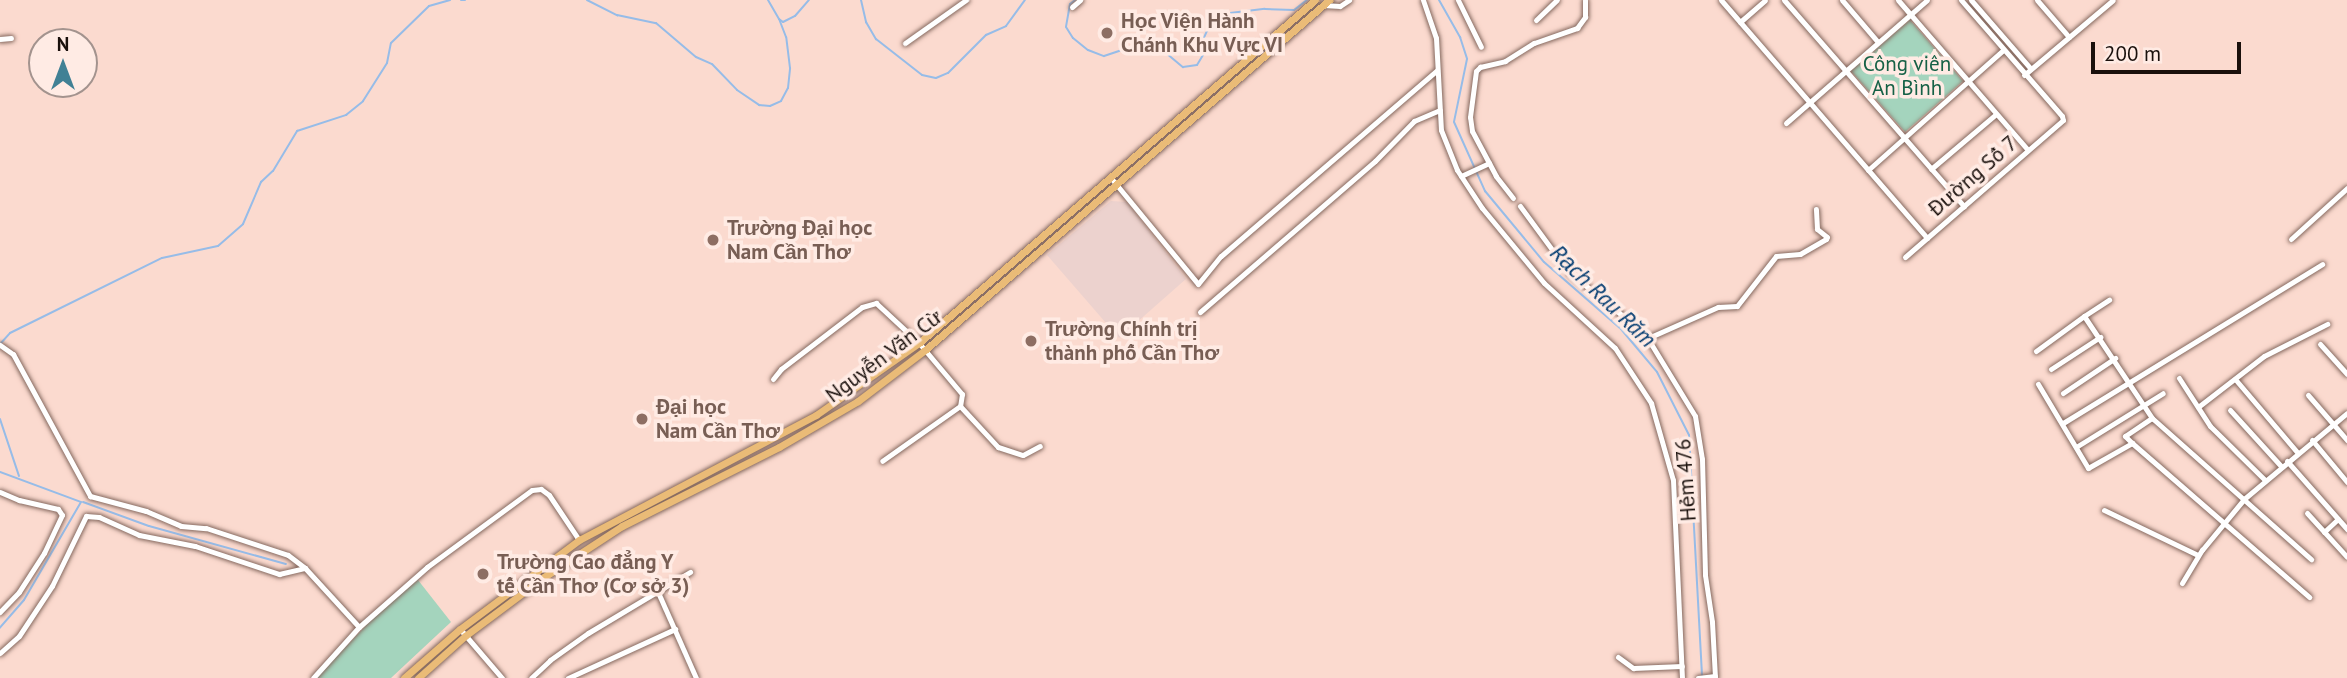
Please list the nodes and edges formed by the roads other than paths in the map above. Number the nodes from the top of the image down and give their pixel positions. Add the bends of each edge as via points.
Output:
1 (966, 0) edge
2 (1080, 0) edge
3 (1315, 0) edge
4 (1349, 0) edge
5 (1423, 0) edge
6 (1458, 0) edge
7 (1557, 0) edge
8 (1585, 0) edge
9 (1721, 0) edge
10 (1765, 0) edge
11 (1784, 0) edge
12 (1842, 0) edge
13 (1898, 0) edge
14 (1927, 0) edge
15 (1961, 0) edge
16 (1971, 0) edge
17 (2037, 0) edge
18 (2113, 0) edge
19 (1326, 2) edge
20 (1072, 7) dead end
21 (1910, 14) junction
22 (1536, 20) dead end
23 (1740, 22) junction
24 (2069, 37) junction
25 (11, 38) dead end
26 (0, 39) edge
27 (1878, 42) junction
28 (905, 43) dead end
29 (1480, 47) dead end
30 (2003, 50) junction
31 (1249, 58) junction
32 (1255, 65) junction
33 (2031, 69) junction
34 (1437, 70) junction
35 (1846, 71) junction
36 (2024, 75) junction
37 (1968, 81) junction
38 (1809, 102) junction
39 (1440, 110) junction
40 (1996, 114) junction
41 (1786, 123) dead end
42 (1904, 138) junction
43 (1160, 142) junction
44 (2028, 150) junction
45 (1487, 165) junction
46 (1931, 169) junction
47 (1868, 170) junction
48 (1461, 176) junction
49 (1114, 181) junction
50 (2347, 188) edge
51 (1513, 198) dead end
52 (1520, 206) dead end
53 (1964, 206) junction
54 (1816, 208) dead end
55 (1927, 238) junction
56 (2291, 239) dead end
57 (1029, 247) junction
58 (1035, 256) junction
59 (1905, 257) dead end
60 (2322, 264) dead end
61 (2109, 300) dead end
62 (1200, 312) dead end
63 (2084, 316) junction
64 (2328, 324) dead end
65 (2099, 337) junction
66 (1648, 338) junction
67 (919, 343) junction
68 (2320, 344) dead end
69 (3, 346) edge
70 (925, 350) junction
71 (2036, 351) dead end
72 (2115, 358) junction
73 (2051, 369) dead end
74 (2347, 374) edge
75 (2179, 378) dead end
76 (773, 379) dead end
77 (2235, 379) junction
78 (2129, 381) junction
79 (2038, 384) dead end
80 (2063, 393) dead end
81 (2163, 393) dead end
82 (2308, 395) dead end
83 (2143, 405) junction
84 (960, 406) junction
85 (2198, 407) junction
86 (2230, 410) dead end
87 (2347, 413) edge
88 (816, 415) junction
89 (2152, 418) junction
90 (2063, 422) junction
91 (821, 424) junction
92 (2332, 424) junction
93 (2312, 440) junction
94 (2347, 440) edge
95 (2132, 443) junction
96 (1040, 446) dead end
97 (2076, 447) junction
98 (2297, 452) junction
99 (882, 461) dead end
100 (2284, 463) junction
101 (2265, 480) junction
102 (2347, 482) edge
103 (0, 492) edge
104 (2244, 499) junction
105 (2104, 510) dead end
106 (2307, 513) dead end
107 (617, 518) junction
108 (2338, 519) junction
109 (2225, 520) junction
110 (622, 526) junction
111 (2347, 529) edge
112 (2323, 532) junction
113 (579, 540) junction
114 (2198, 555) junction
115 (2347, 557) edge
116 (2311, 559) dead end
117 (305, 568) junction
118 (538, 569) junction
119 (690, 572) dead end
120 (544, 577) junction
121 (2182, 583) dead end
122 (657, 590) junction
123 (2309, 597) dead end
124 (0, 612) edge
125 (359, 626) junction
126 (675, 629) junction
127 (463, 632) junction
128 (0, 653) edge
129 (1618, 657) dead end
130 (1682, 666) junction
131 (1713, 677) edge
132 (313, 678) edge
133 (404, 678) edge
134 (418, 678) edge
135 (502, 678) edge
136 (531, 678) edge
137 (568, 678) edge
138 (696, 678) edge
139 (1682, 678) edge
140 (1699, 678) edge

1 - 28 street
2 - 20 street
3 - 31 main road, Nguyễn Văn Cừ
4 - 19 street via 1340,5
5 - 34 street via 1436,38
6 - 29 street
7 - 22 street
8 - 45 street via 1583,20 1570,31 1534,43 1505,61 1478,68 1470,125
9 - 23 street
10 - 23 street
11 - 35 street
12 - 27 street
13 - 21 street
14 - 21 street
15 - 30 street
16 - 33 street
17 - 24 street
18 - 24 street
19 - 32 main road, Nguyễn Văn Cừ
21 - 27 street
21 - 37 street
23 - 38 street
24 - 33 street
25 - 26 street
27 - 35 street
30 - 36 street
30 - 37 street
31 - 32 main road
31 - 43 main road, Nguyễn Văn Cừ
32 - 43 main road, Nguyễn Văn Cừ
33 - 36 street
34 - 39 street
34 - 49 street via 1221,256 1198,284
35 - 38 street
35 - 42 street
36 - 44 street, Đường Số 7 via 2063,120
37 - 40 street
37 - 42 street
38 - 41 street
38 - 47 street
39 - 48 street via 1441,130
39 - 62 street via 1414,121 1375,161
40 - 44 street
40 - 46 street
42 - 46 street
42 - 47 street
43 - 49 main road, Nguyễn Văn Cừ
44 - 53 street, Đường Số 7
45 - 48 street
45 - 51 street
46 - 53 street
47 - 55 street
48 - 130 street via 1544,283 1615,348 1651,403 1673,480
49 - 57 main road, Nguyễn Văn Cừ
49 - 58 main road, Nguyễn Văn Cừ
50 - 56 street
52 - 66 street, Hẻm 476 via 1566,269
53 - 55 street, Đường Số 7
54 - 66 street via 1817,229 1826,239 1800,254 1776,256 1737,306 1718,307
55 - 59 street, Đường Số 7
57 - 58 main road
57 - 67 main road, Nguyễn Văn Cừ
58 - 70 main road, Nguyễn Văn Cừ
60 - 78 street
61 - 63 street
63 - 65 street
63 - 71 street
64 - 77 street via 2264,356
65 - 72 street
65 - 73 street
66 - 131 street, Hẻm 476 via 1695,416 1699,432
67 - 70 street
67 - 76 street via 873,302
67 - 88 main road, Nguyễn Văn Cừ
68 - 74 street
69 - 117 street via 13,354 90,496 181,526 206,528 270,547
70 - 84 street via 960,390
70 - 91 main road, Nguyễn Văn Cừ
72 - 78 street
72 - 80 street
75 - 85 street
77 - 85 street
77 - 98 street
78 - 83 street
78 - 90 street
79 - 90 street
81 - 83 street
82 - 92 street
83 - 89 street
83 - 97 street
84 - 96 street via 998,447 1023,455
84 - 99 street
85 - 101 street via 2210,426
86 - 100 street
87 - 92 street
88 - 91 street
88 - 107 main road, Nguyễn Văn Cừ
89 - 95 street via 2125,436
89 - 104 street
90 - 97 street
91 - 110 main road, Nguyễn Văn Cừ
92 - 93 street
92 - 94 street
93 - 98 street
93 - 102 street
95 - 97 street via 2088,468
95 - 109 street
98 - 100 street
100 - 101 street
100 - 108 street
101 - 104 street
103 - 124 street via 58,509 62,515 44,553
104 - 109 street
104 - 116 street
105 - 114 street
106 - 112 street
107 - 110 street
107 - 113 main road, Nguyễn Văn Cừ
108 - 111 street
108 - 112 street
109 - 114 street
109 - 123 street
110 - 120 main road, Nguyễn Văn Cừ
112 - 115 street
113 - 118 main road, Nguyễn Văn Cừ
113 - 125 street via 545,491 533,490 428,567
114 - 121 street
117 - 125 street
117 - 128 street via 279,574 86,516 52,586 19,636
118 - 120 street
118 - 127 main road, Nguyễn Văn Cừ
119 - 122 street
120 - 127 main road, Nguyễn Văn Cừ
122 - 126 street
122 - 136 street via 588,633
125 - 132 street
126 - 137 street
126 - 138 street
127 - 133 main road, Nguyễn Văn Cừ
127 - 134 main road, Nguyễn Văn Cừ
127 - 135 street
129 - 130 street via 1633,668
130 - 139 street
131 - 140 street

